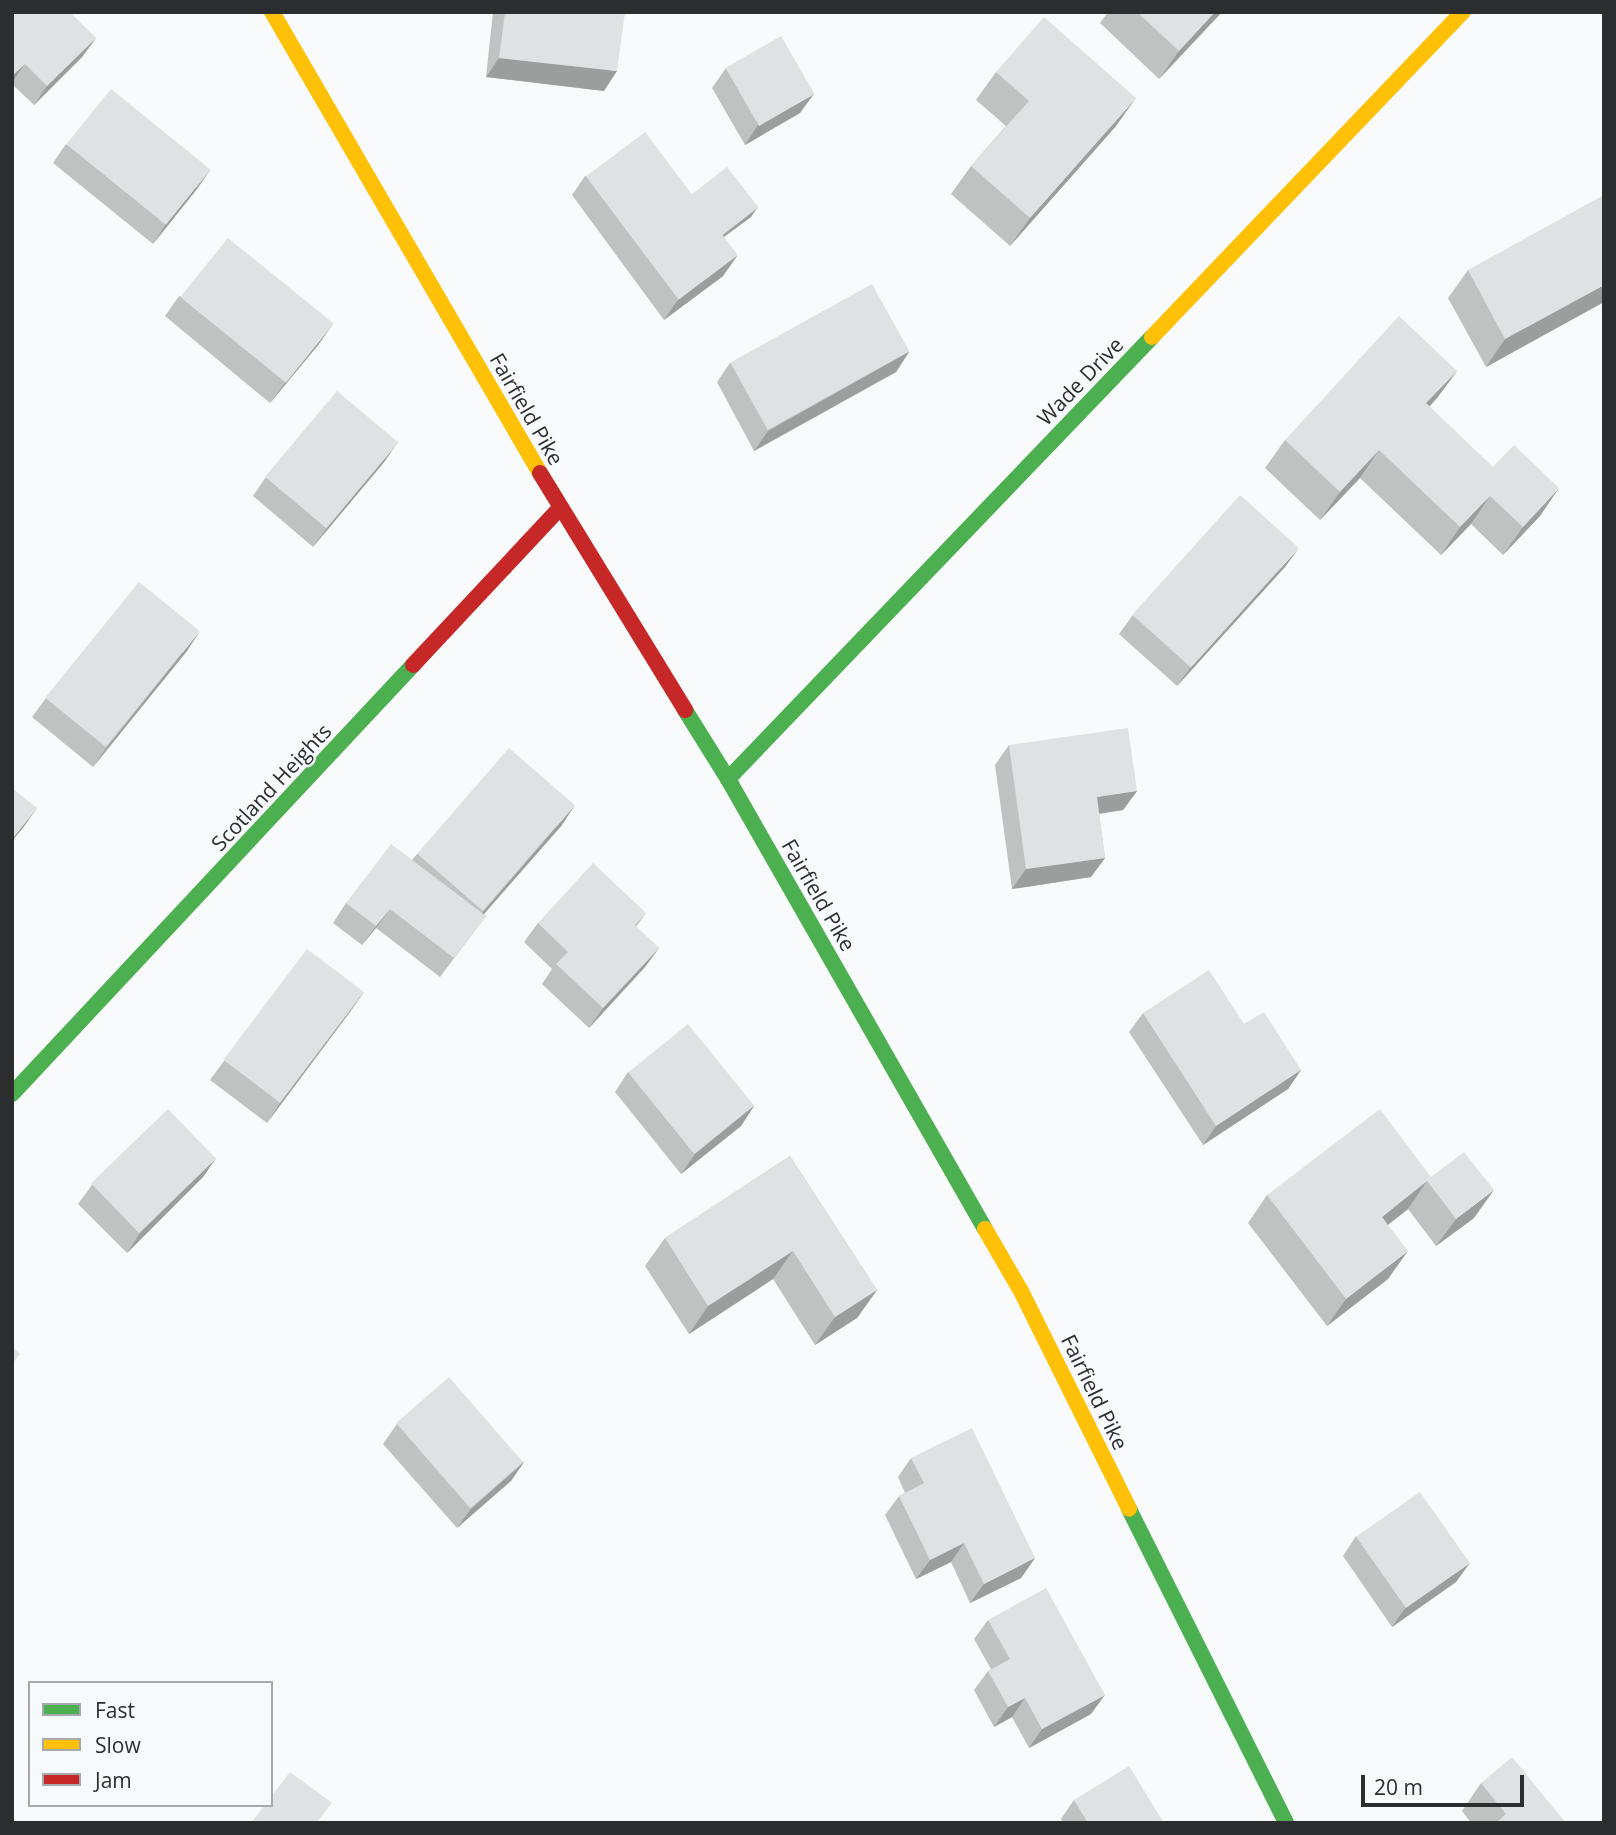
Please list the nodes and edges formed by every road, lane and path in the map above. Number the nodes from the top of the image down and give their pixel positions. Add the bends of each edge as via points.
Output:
1 (272, 12) edge
2 (1463, 12) edge
3 (560, 508) junction
4 (729, 779) junction
5 (12, 1094) edge
6 (1286, 1823) edge

1 - 3 street, Fairfield Pike
2 - 4 street, Wade Drive
3 - 4 street, Fairfield Pike
3 - 5 street, Scotland Heights
4 - 6 street, Fairfield Pike via 1021,1291

